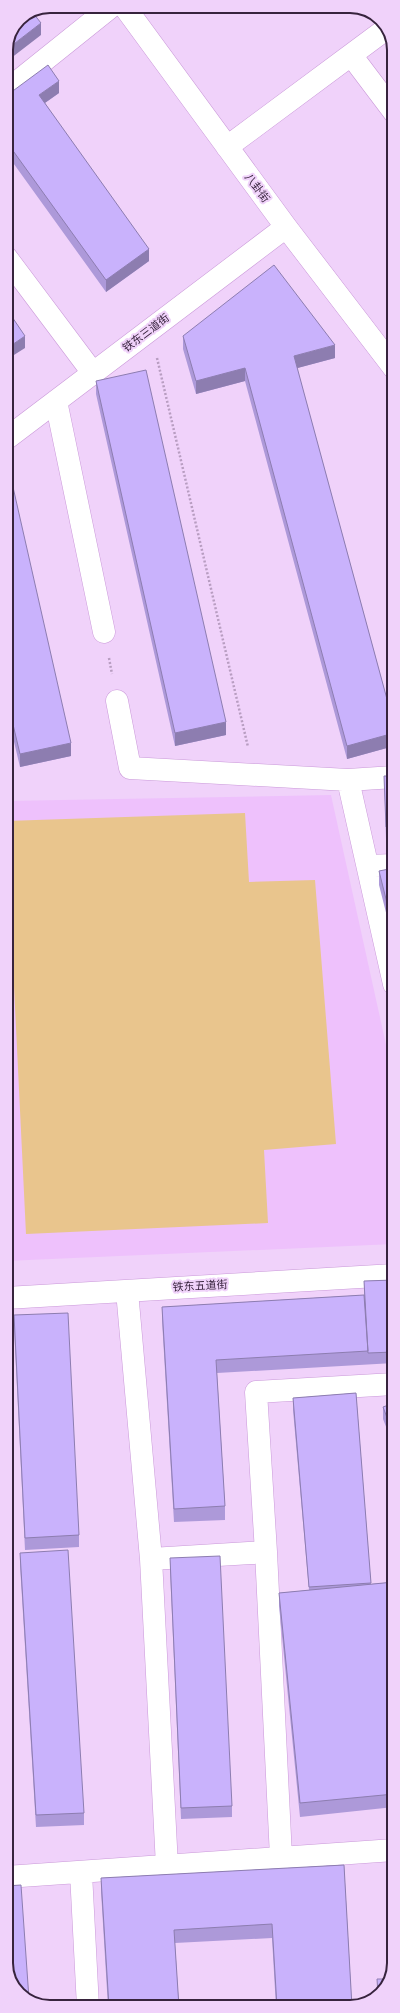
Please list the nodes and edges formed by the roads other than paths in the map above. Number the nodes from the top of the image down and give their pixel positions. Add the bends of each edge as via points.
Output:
1 (103, 13) edge
2 (129, 13) edge
3 (382, 32) edge
4 (351, 55) junction
5 (13, 85) edge
6 (387, 103) edge
7 (227, 147) junction
8 (286, 226) junction
9 (13, 266) edge
10 (387, 359) edge
11 (93, 373) junction
12 (56, 401) junction
13 (13, 434) edge
14 (104, 632) road end
15 (118, 701) road end
16 (387, 777) edge
17 (348, 780) junction
18 (387, 865) edge
19 (368, 866) junction
20 (387, 952) edge
21 (387, 1275) edge
22 (127, 1291) junction
23 (13, 1298) edge
24 (387, 1384) edge
25 (266, 1552) junction
26 (151, 1559) junction
27 (387, 1850) edge
28 (281, 1858) junction
29 (167, 1866) junction
30 (81, 1872) junction
31 (13, 1877) edge
32 (88, 2000) edge

1 - 5 street
2 - 7 street, 八卦街
3 - 4 street
4 - 6 street
4 - 7 street
7 - 8 street, 八卦街
8 - 10 street, 八卦街
8 - 11 street, 铁东三道街
9 - 11 street
11 - 12 street, 铁东三道街
12 - 13 street, 铁东三道街
12 - 14 street
15 - 17 street via 130,768
16 - 17 street
17 - 19 street
18 - 19 street
19 - 20 street
21 - 22 street, 铁东五道街
22 - 23 street, 铁东五道街
22 - 26 street
24 - 25 street via 256,1392
25 - 26 street
25 - 28 street
26 - 29 street
27 - 28 street
28 - 29 street
29 - 30 street
30 - 31 street
30 - 32 street

